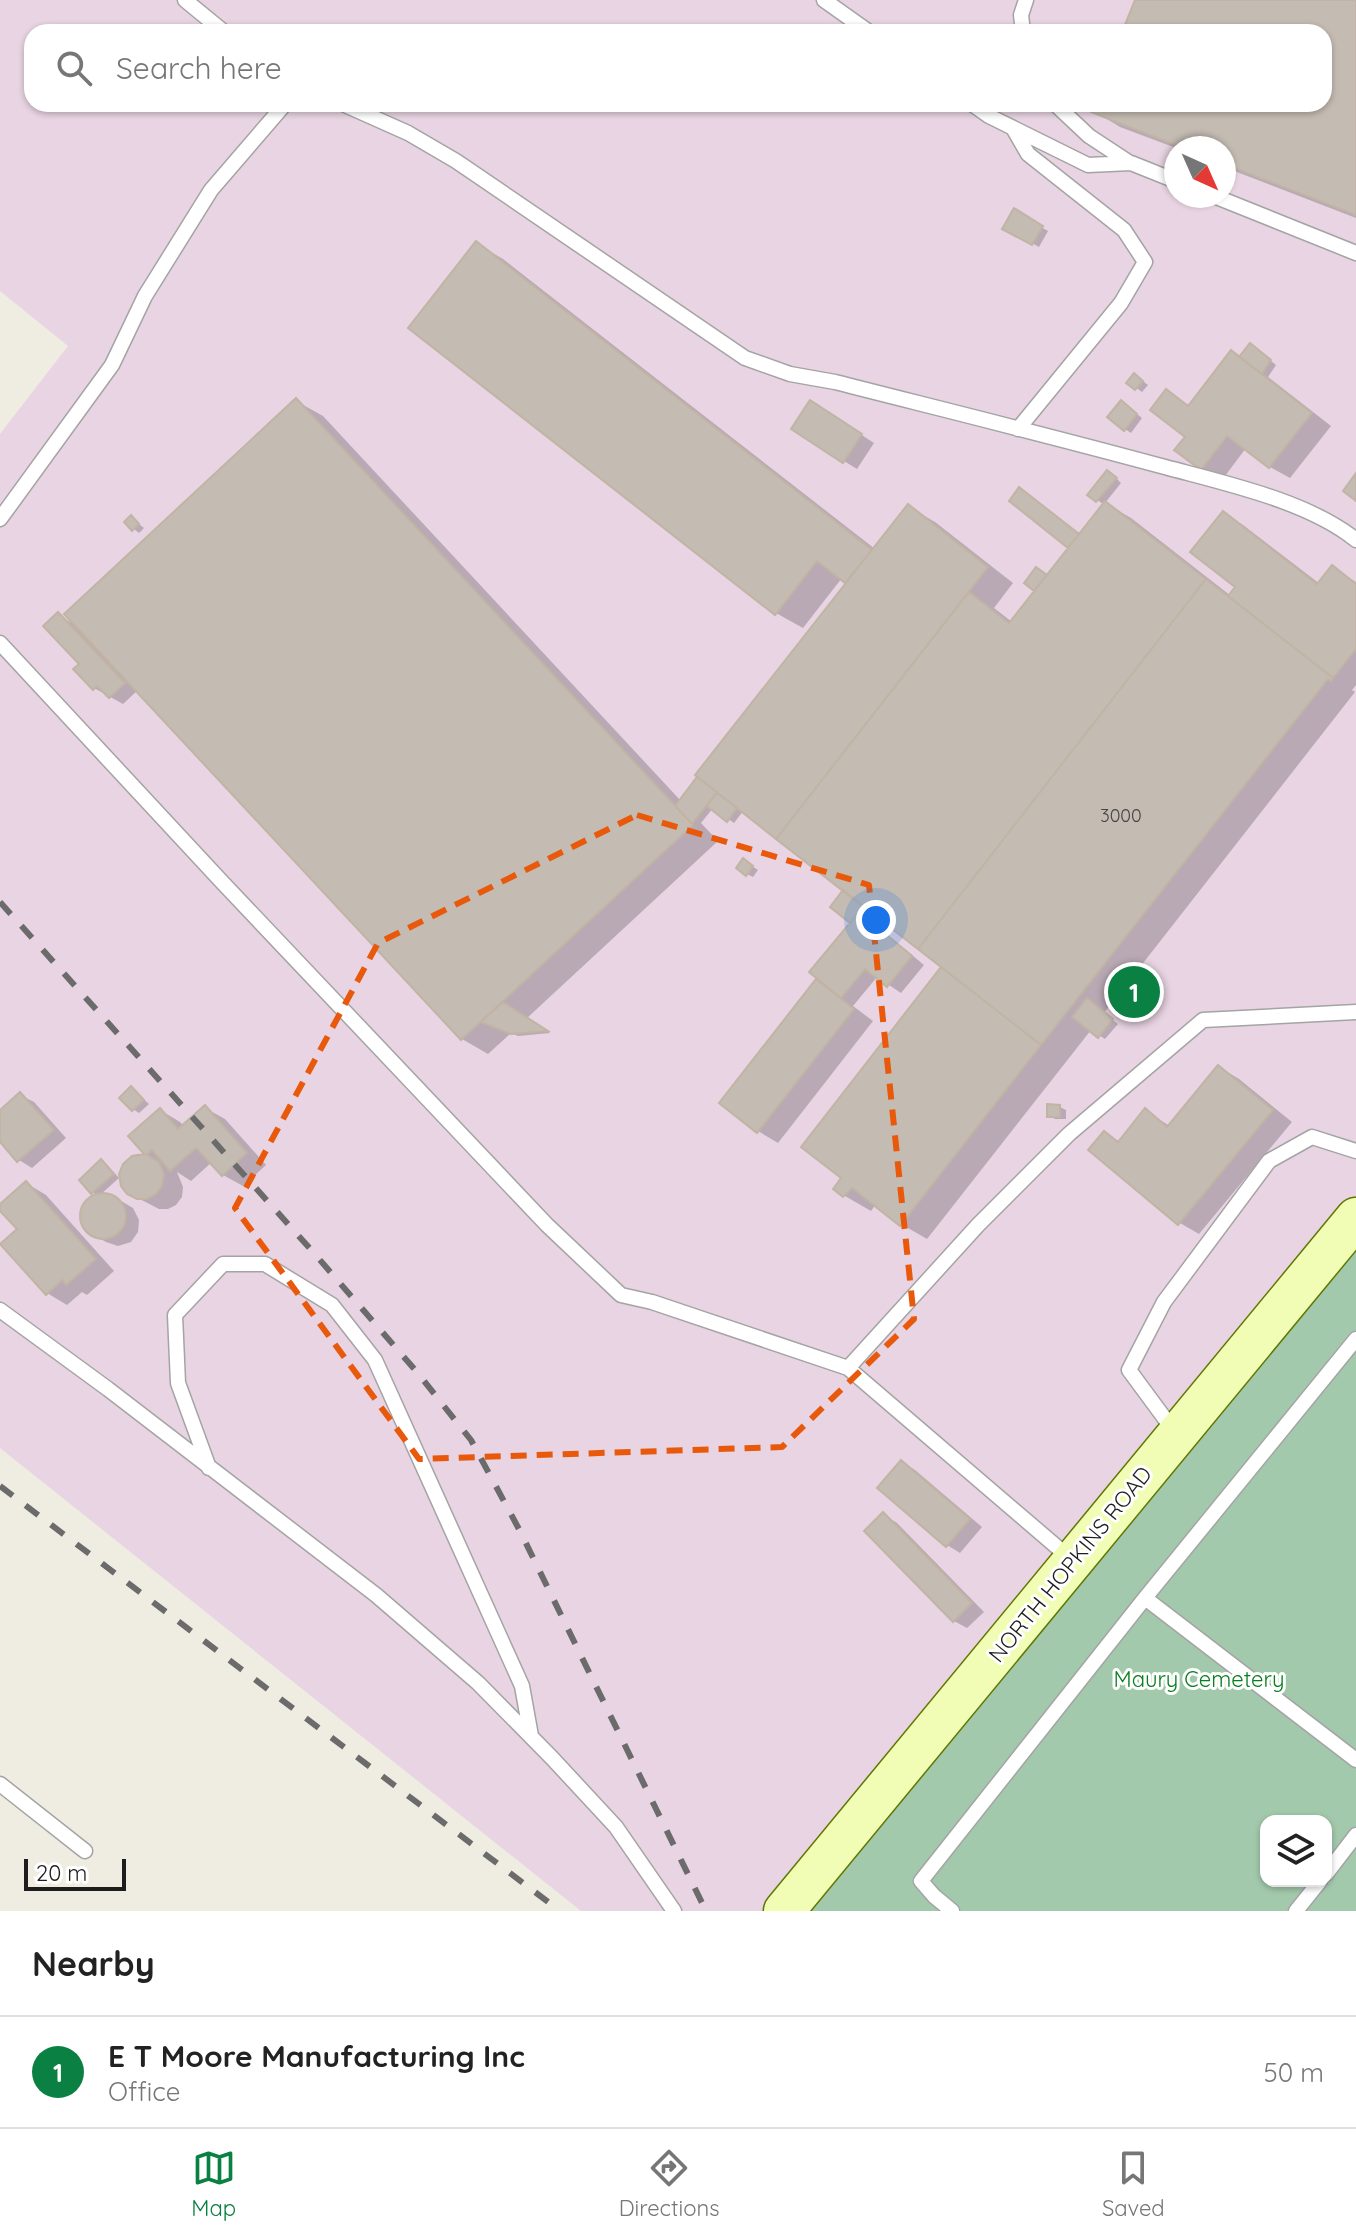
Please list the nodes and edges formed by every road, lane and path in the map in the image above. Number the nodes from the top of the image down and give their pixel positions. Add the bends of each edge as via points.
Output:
1 (185, 0) edge
2 (824, 0) edge
3 (1026, 0) edge
4 (214, 24) edge
5 (858, 24) edge
6 (1022, 24) edge
7 (278, 112) edge
8 (361, 112) edge
9 (983, 112) edge
10 (1064, 112) edge
11 (1013, 128) junction
12 (1131, 163) junction
13 (1164, 176) edge
14 (1236, 205) edge
15 (1356, 253) edge
16 (1018, 429) junction
17 (0, 519) edge
18 (1356, 540) edge
19 (0, 643) edge
20 (1356, 1012) edge
21 (1356, 1151) edge
22 (1356, 1218) edge
23 (0, 1310) edge
24 (1356, 1339) edge
25 (848, 1368) junction
26 (1177, 1434) junction
27 (209, 1468) junction
28 (1073, 1561) junction
29 (1145, 1598) junction
30 (531, 1736) junction
31 (1356, 1760) edge
32 (0, 1784) edge
33 (1356, 1835) edge
34 (85, 1851) dead end
35 (1332, 1866) edge
36 (1315, 1887) edge
37 (674, 1911) edge
38 (784, 1911) edge
39 (952, 1911) edge
40 (1296, 1911) edge

1 - 4 lane
2 - 5 lane
3 - 6 lane
7 - 17 lane via 211,190 145,296 112,365
8 - 16 lane via 456,161 745,358 790,374
9 - 11 lane
10 - 12 lane
11 - 12 lane via 1088,165
11 - 16 lane via 1028,154 1124,230 1145,262 1121,303
12 - 13 lane
14 - 15 lane
16 - 18 lane via 1261,494 1339,526
19 - 25 lane via 547,1225 621,1295
20 - 25 lane via 1203,1020 1069,1134
21 - 26 lane via 1312,1137 1269,1161 1164,1302 1129,1370
22 - 26 main road, NORTH HOPKINS ROAD
23 - 27 lane
24 - 29 lane
25 - 28 lane
26 - 28 main road, NORTH HOPKINS ROAD
27 - 30 lane via 376,1595
27 - 30 lane via 178,1383 175,1315 223,1264 265,1264 332,1305 375,1360 522,1686
28 - 38 main road, NORTH HOPKINS ROAD
29 - 31 lane
29 - 39 lane via 921,1881
30 - 37 lane via 616,1827
32 - 34 lane
33 - 35 lane
36 - 40 lane

